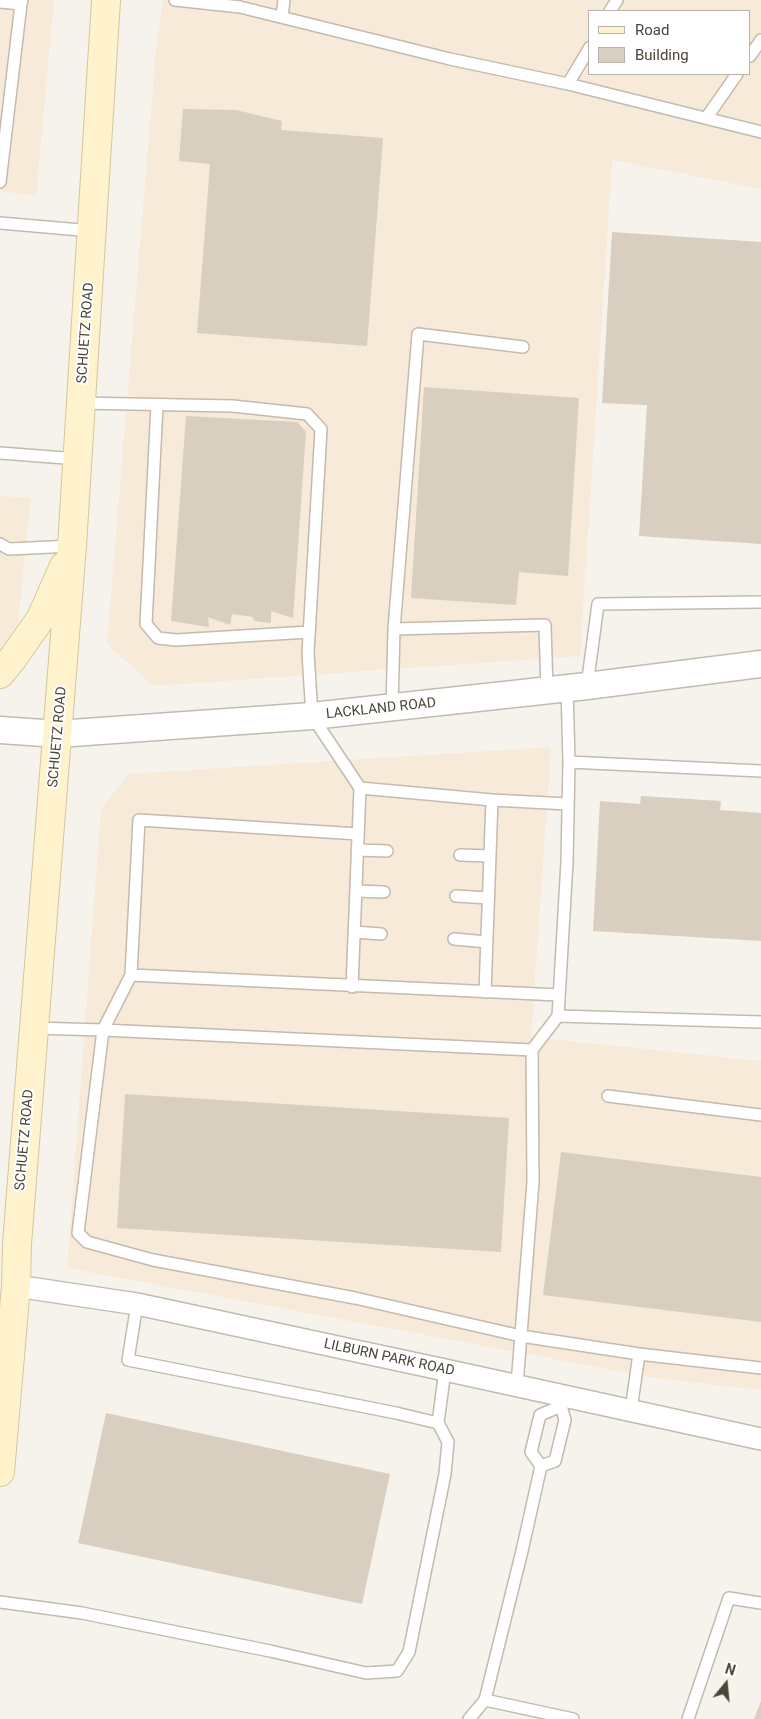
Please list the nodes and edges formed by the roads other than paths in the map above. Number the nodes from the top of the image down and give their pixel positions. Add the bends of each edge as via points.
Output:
1 (106, 0) edge
2 (174, 0) edge
3 (284, 0) edge
4 (205, 1) edge
5 (0, 2) edge
6 (21, 2) edge
7 (282, 18) junction
8 (761, 40) edge
9 (588, 50) edge
10 (751, 55) edge
11 (736, 75) edge
12 (568, 84) junction
13 (707, 117) junction
14 (761, 132) edge
15 (0, 182) edge
16 (0, 223) edge
17 (92, 231) junction
18 (523, 347) dead end
19 (81, 403) junction
20 (158, 405) junction
21 (0, 453) edge
22 (78, 459) junction
23 (0, 544) edge
24 (72, 546) junction
25 (761, 602) edge
26 (394, 629) junction
27 (309, 632) junction
28 (761, 664) edge
29 (0, 674) edge
30 (567, 688) junction
31 (392, 708) junction
32 (312, 716) junction
33 (0, 730) edge
34 (58, 734) junction
35 (569, 762) junction
36 (761, 771) edge
37 (360, 788) junction
38 (492, 800) junction
39 (568, 804) junction
40 (358, 834) junction
41 (357, 850) junction
42 (387, 851) dead end
43 (460, 855) dead end
44 (490, 856) junction
45 (356, 890) junction
46 (384, 892) dead end
47 (456, 896) dead end
48 (488, 898) junction
49 (354, 932) junction
50 (381, 934) dead end
51 (454, 939) dead end
52 (487, 942) junction
53 (131, 975) junction
54 (352, 987) junction
55 (485, 992) junction
56 (559, 995) junction
57 (558, 1016) junction
58 (761, 1022) edge
59 (34, 1028) junction
60 (103, 1030) junction
61 (532, 1050) junction
62 (608, 1096) dead end
63 (761, 1115) edge
64 (8, 1244) edge
65 (16, 1286) junction
66 (137, 1304) junction
67 (521, 1336) junction
68 (639, 1354) junction
69 (761, 1368) edge
70 (445, 1370) junction
71 (518, 1385) junction
72 (562, 1401) junction
73 (631, 1410) junction
74 (438, 1423) junction
75 (2, 1435) edge
76 (761, 1439) edge
77 (541, 1466) junction
78 (0, 1472) edge
79 (0, 1602) edge
80 (761, 1603) edge
81 (485, 1700) junction
82 (469, 1719) edge
83 (573, 1719) edge
84 (688, 1719) edge

1 - 17 main road, SCHUETZ ROAD
2 - 4 lane
3 - 7 lane
4 - 7 lane
5 - 6 lane
6 - 15 lane
7 - 12 lane
8 - 10 lane
9 - 12 lane
11 - 13 lane
12 - 13 lane
13 - 14 lane
16 - 17 lane
17 - 19 main road, SCHUETZ ROAD
18 - 26 lane via 418,334
19 - 20 lane
19 - 22 main road, SCHUETZ ROAD
20 - 27 lane via 233,406 306,414 322,429
20 - 27 lane via 146,624 158,638 176,640
21 - 22 lane
22 - 24 main road, SCHUETZ ROAD
23 - 24 lane via 9,549
24 - 29 main road via 41,618
24 - 34 main road, SCHUETZ ROAD
25 - 30 lane via 598,604
26 - 30 lane via 545,625
26 - 31 lane
27 - 32 lane
28 - 30 street, LACKLAND ROAD
30 - 31 street, LACKLAND ROAD
30 - 35 lane
31 - 32 street, LACKLAND ROAD
32 - 34 street, LACKLAND ROAD
32 - 37 lane
33 - 34 street, LACKLAND ROAD
34 - 59 main road, SCHUETZ ROAD
35 - 36 lane
35 - 39 lane
37 - 38 lane
37 - 40 lane
38 - 39 lane
38 - 44 lane
39 - 56 lane
40 - 41 lane
40 - 53 lane via 139,820
41 - 42 lane
41 - 45 lane
43 - 44 lane
44 - 48 lane
45 - 46 lane
45 - 49 lane
47 - 48 lane
48 - 52 lane
49 - 50 lane
49 - 54 lane
51 - 52 lane
52 - 55 lane
53 - 54 lane
53 - 60 lane
54 - 55 lane
55 - 56 lane
56 - 57 lane
57 - 58 lane
57 - 61 lane
59 - 60 lane
59 - 64 main road, SCHUETZ ROAD
60 - 61 lane
60 - 67 lane via 78,1233 88,1242 153,1260 355,1298
61 - 67 lane via 533,1182
62 - 63 lane
64 - 65 main road, SCHUETZ ROAD
65 - 66 street, LILBURN PARK ROAD
65 - 75 main road, SCHUETZ ROAD
66 - 70 street, LILBURN PARK ROAD
66 - 74 lane via 128,1360
67 - 68 lane
67 - 71 lane
68 - 69 lane
68 - 73 lane
70 - 71 street, LILBURN PARK ROAD
70 - 74 lane
71 - 72 street, LILBURN PARK ROAD
72 - 73 street, LILBURN PARK ROAD
72 - 77 lane via 565,1420 556,1461
72 - 77 lane via 540,1415 531,1452
73 - 76 street, LILBURN PARK ROAD
74 - 79 lane via 448,1442 445,1474 409,1652 397,1671 366,1673 82,1613
75 - 78 main road, SCHUETZ ROAD
77 - 81 lane
80 - 84 lane via 729,1598
81 - 82 lane
81 - 83 lane

